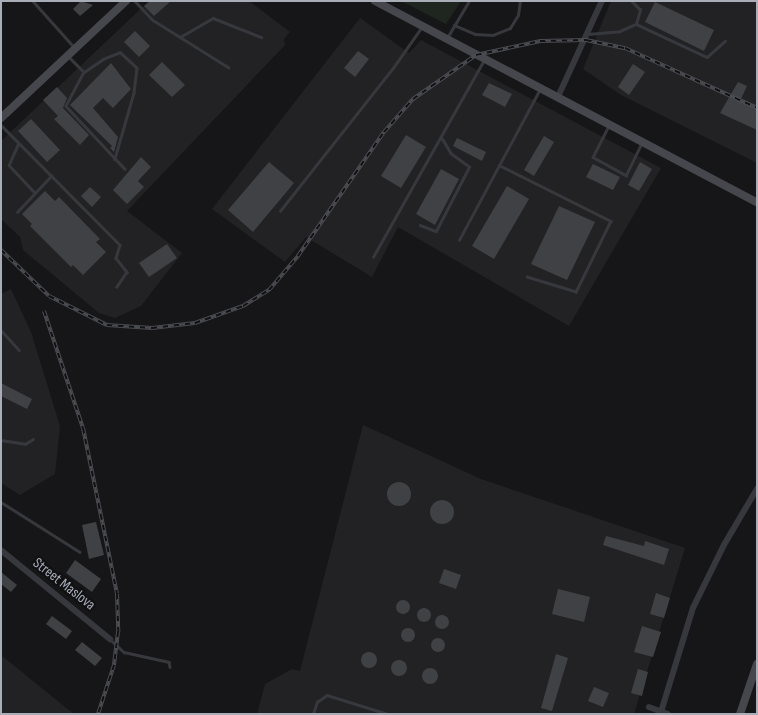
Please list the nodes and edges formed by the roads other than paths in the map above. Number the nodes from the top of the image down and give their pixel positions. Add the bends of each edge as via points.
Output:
1 (33, 1) edge
2 (126, 1) edge
3 (134, 1) edge
4 (375, 1) edge
5 (469, 1) edge
6 (520, 1) edge
7 (602, 1) edge
8 (631, 1) edge
9 (636, 24) junction
10 (454, 25) junction
11 (422, 26) junction
12 (588, 34) junction
13 (261, 37) dead end
14 (180, 38) junction
15 (446, 39) junction
16 (725, 41) dead end
17 (75, 48) junction
18 (67, 55) junction
19 (484, 59) junction
20 (228, 67) dead end
21 (84, 72) junction
22 (541, 88) junction
23 (558, 98) junction
24 (1, 118) edge
25 (610, 124) junction
26 (1, 125) edge
27 (442, 139) junction
28 (642, 141) junction
29 (19, 143) junction
30 (115, 159) junction
31 (499, 165) junction
32 (126, 170) dead end
33 (51, 176) junction
34 (35, 193) junction
35 (757, 202) edge
36 (280, 211) dead end
37 (17, 212) dead end
38 (420, 225) dead end
39 (459, 240) dead end
40 (373, 256) dead end
41 (527, 278) dead end
42 (117, 287) dead end
43 (1, 330) edge
44 (18, 350) dead end
45 (33, 439) dead end
46 (1, 440) edge
47 (757, 489) edge
48 (1, 502) edge
49 (1, 550) edge
50 (80, 552) dead end
51 (110, 639) joint
52 (757, 664) edge
53 (170, 667) dead end
54 (649, 708) joint
55 (664, 713) edge
56 (313, 714) edge
57 (388, 714) edge
58 (646, 714) edge
59 (740, 714) edge

1 - 17 lane
2 - 17 main road
3 - 14 lane via 153,20
4 - 11 main road
5 - 10 lane
6 - 10 lane via 518,15 510,28 492,35 475,34
7 - 12 street
8 - 9 lane via 640,10
9 - 12 lane via 620,31
9 - 16 lane via 707,57
10 - 15 lane
11 - 15 main road
11 - 36 lane via 393,68
12 - 23 street
13 - 14 lane via 214,18
14 - 20 lane
15 - 19 main road
17 - 18 main road
18 - 21 lane
18 - 24 main road
19 - 22 main road
19 - 27 lane via 444,126
21 - 30 lane via 66,106
21 - 30 lane via 120,52 137,68 134,93
22 - 23 main road
22 - 31 lane
23 - 25 main road
25 - 28 main road
25 - 28 lane via 593,158 626,175
26 - 29 lane
27 - 38 lane via 451,154 469,167 436,231
27 - 40 lane
28 - 35 main road
29 - 33 lane
29 - 34 lane via 9,165
30 - 32 lane
31 - 39 lane
31 - 41 lane via 611,221 576,292
33 - 34 lane
33 - 42 lane via 120,245 116,258 127,272
34 - 37 lane
43 - 44 lane
45 - 46 lane via 25,444
47 - 55 street via 724,545 693,608
48 - 50 lane
49 - 51 street, Street Maslova
51 - 53 lane via 124,652 169,662
52 - 59 main road
54 - 55 street
54 - 58 lane
56 - 57 lane via 321,697 327,695

